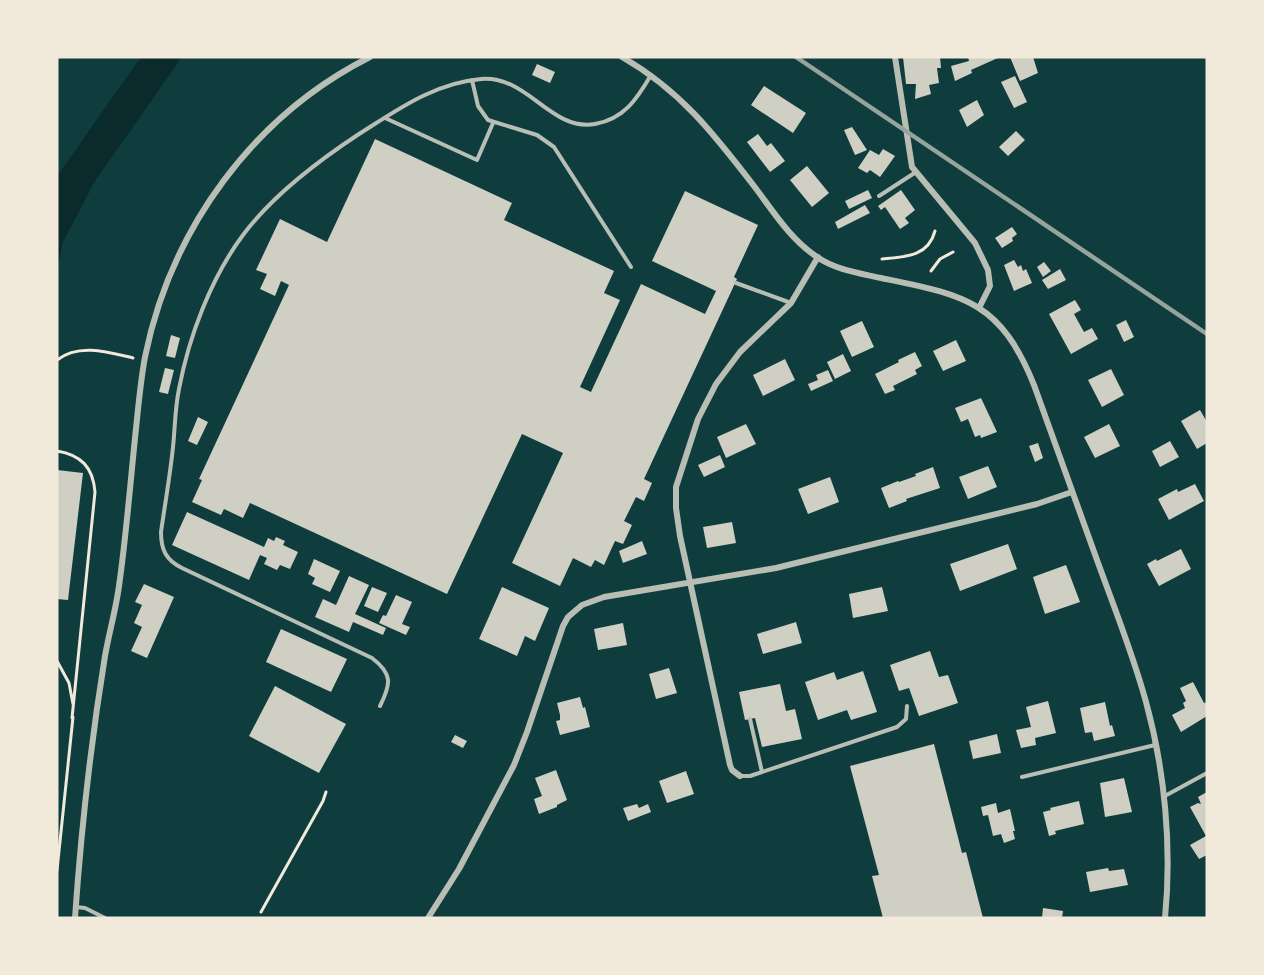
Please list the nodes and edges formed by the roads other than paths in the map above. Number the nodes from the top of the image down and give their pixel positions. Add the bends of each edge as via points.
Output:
1 (370, 57) edge
2 (622, 57) edge
3 (895, 57) edge
4 (651, 75) junction
5 (472, 80) junction
6 (384, 118) junction
7 (493, 123) junction
8 (916, 172) junction
9 (879, 196) dead end
10 (818, 258) junction
11 (631, 267) dead end
12 (736, 283) dead end
13 (791, 303) junction
14 (979, 308) junction
15 (1072, 492) junction
16 (689, 584) junction
17 (380, 706) dead end
18 (907, 706) dead end
19 (750, 718) dead end
20 (1155, 745) junction
21 (762, 772) junction
22 (1207, 773) edge
23 (740, 776) joint
24 (1022, 777) dead end
25 (1163, 797) junction
26 (75, 907) junction
27 (75, 918) edge
28 (105, 918) edge
29 (428, 918) edge
30 (1166, 918) edge

1 - 26 street via 343,71 298,104 257,141 221,183 191,230 167,280 144,360 119,585 95,726
2 - 4 street
3 - 8 street via 910,161
4 - 5 lane via 621,114 591,125 561,118 505,81
4 - 10 street via 701,119 787,230
5 - 6 lane via 423,95
5 - 7 lane via 480,111
6 - 7 lane via 477,160
6 - 17 lane via 324,158 283,194 251,224 225,262 201,316 178,389 161,539 164,553 174,564 372,658 389,679
7 - 11 lane via 537,135 554,147
8 - 9 lane
8 - 14 street via 981,253 990,280
10 - 13 street
10 - 14 street via 844,270 948,293
12 - 13 lane
13 - 16 street via 727,368 706,401 691,438 675,498
14 - 15 street via 1007,333 1021,354
15 - 16 street via 788,566
15 - 20 street via 1136,671
16 - 23 street via 730,765
16 - 29 street via 592,600 568,617 514,765 459,869
18 - 21 lane via 906,719 897,727
19 - 21 lane
20 - 24 lane
20 - 25 street
21 - 23 lane
22 - 25 lane
25 - 30 street
26 - 27 street
26 - 28 lane

